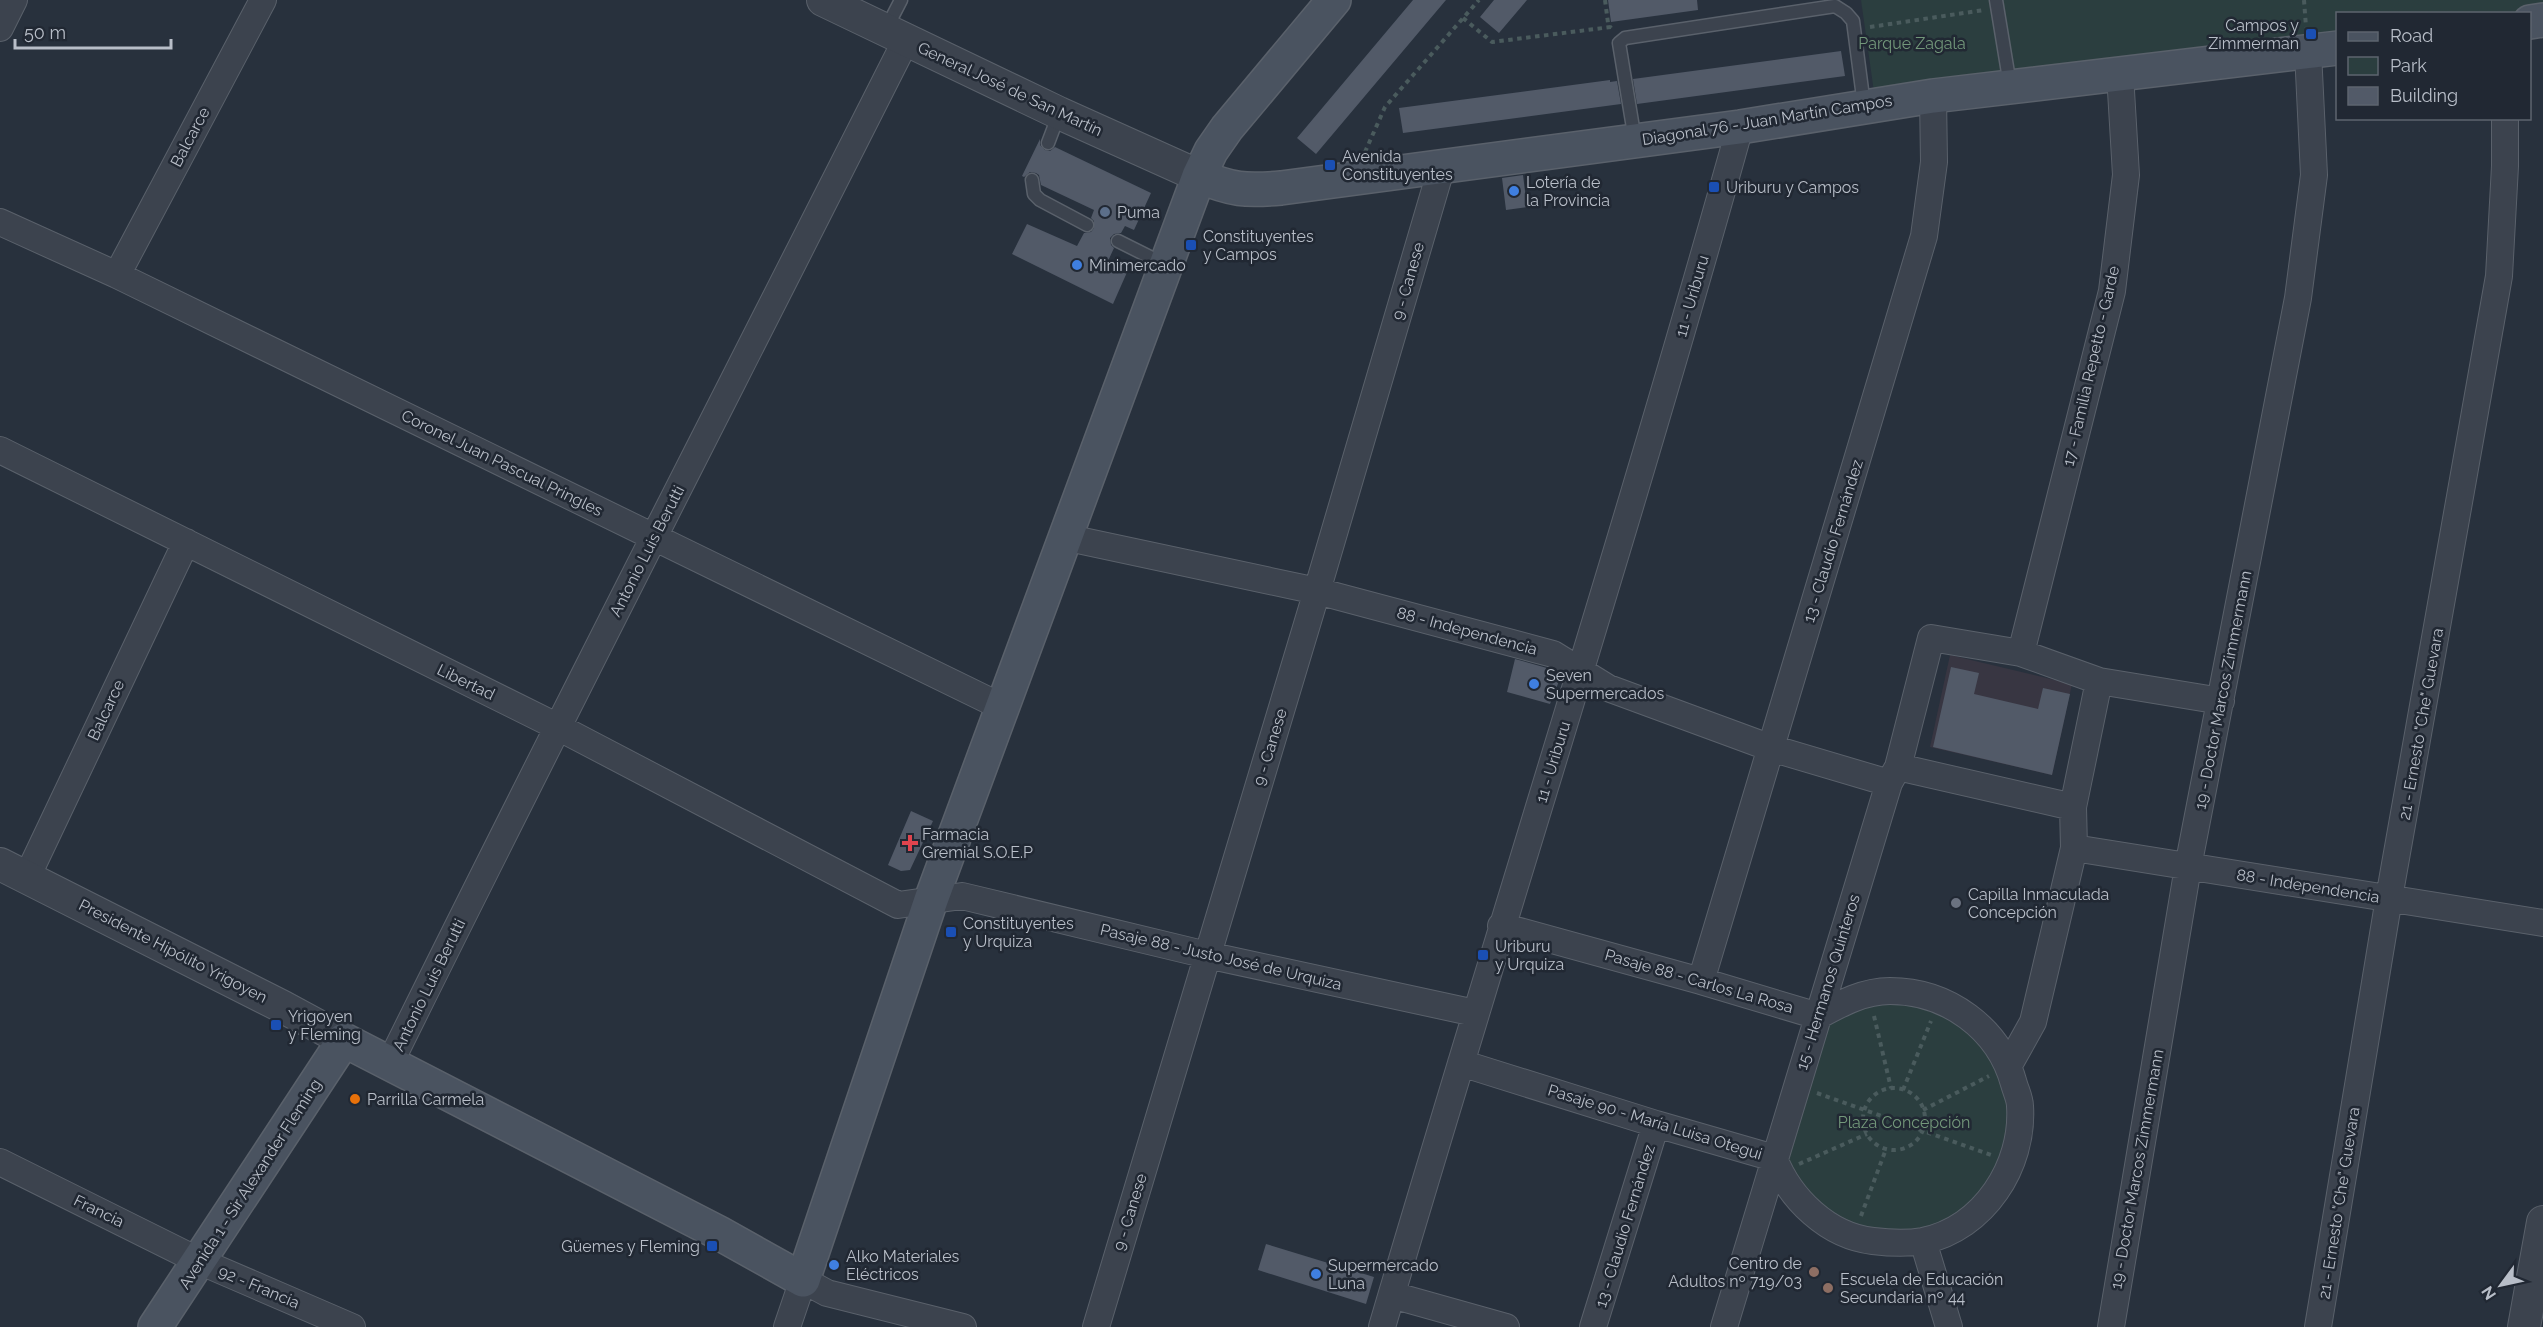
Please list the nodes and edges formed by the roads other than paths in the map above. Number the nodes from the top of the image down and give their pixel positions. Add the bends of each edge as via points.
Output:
1 (14, 0) edge
2 (264, 0) edge
3 (823, 0) edge
4 (901, 0) edge
5 (1334, 0) edge
6 (1996, 4) edge
7 (0, 28) edge
8 (896, 35) junction
9 (2323, 50) edge
10 (2120, 74) junction
11 (2010, 86) junction
12 (1933, 96) junction
13 (1864, 105) junction
14 (1059, 113) junction
15 (2505, 120) edge
16 (1740, 127) junction
17 (1635, 140) junction
18 (1048, 143) dead end
19 (1442, 166) junction
20 (1199, 176) junction
21 (1032, 180) dead end
22 (0, 222) edge
23 (1087, 225) dead end
24 (1118, 241) dead end
25 (1165, 265) junction
26 (117, 275) junction
27 (0, 450) edge
28 (1064, 537) junction
29 (655, 538) junction
30 (186, 542) junction
31 (1317, 591) junction
32 (2020, 653) junction
33 (1581, 671) junction
34 (2099, 681) junction
35 (2221, 701) junction
36 (1002, 707) junction
37 (556, 726) junction
38 (1771, 748) junction
39 (1893, 775) junction
40 (2073, 807) junction
41 (2074, 848) junction
42 (2188, 867) junction
43 (13, 871) edge
44 (2389, 898) junction
45 (932, 900) junction
46 (2543, 923) edge
47 (1501, 926) junction
48 (1207, 955) junction
49 (1701, 981) junction
50 (1475, 1013) junction
51 (1818, 1016) junction
52 (344, 1040) junction
53 (390, 1063) junction
54 (1461, 1063) junction
55 (2009, 1065) junction
56 (1656, 1124) junction
57 (0, 1162) edge
58 (1777, 1165) junction
59 (2543, 1222) edge
60 (1923, 1241) junction
61 (199, 1261) junction
62 (803, 1280) junction
63 (1392, 1295) junction
64 (155, 1327) edge
65 (352, 1327) edge
66 (787, 1327) edge
67 (963, 1327) edge
68 (1096, 1327) edge
69 (1383, 1327) edge
70 (1506, 1327) edge
71 (1593, 1327) edge
72 (1724, 1327) edge
73 (1949, 1327) edge
74 (2111, 1327) edge
75 (2318, 1327) edge
76 (2524, 1327) edge

1 - 7 street
2 - 26 street, Balcarce
3 - 8 street, General José de San Martín
4 - 8 lane
5 - 20 main road via 1227,128
6 - 11 lane
8 - 14 street, General José de San Martín
8 - 29 street, Antonio Luis Berutti
9 - 10 main road, Diagonal 76 - Juan Martín Campos
9 - 35 street, 19 - Doctor Marcos Zimmermann via 2314,175 2298,298
10 - 11 main road, Diagonal 76 - Juan Martín Campos
10 - 32 street, 17 - Familia Repetto - Garde via 2126,175 2112,291
11 - 12 main road, Diagonal 76 - Juan Martín Campos
12 - 13 main road, Diagonal 76 - Juan Martín Campos
12 - 38 street, 13 - Claudio Fernández via 1934,162 1924,236
13 - 16 main road, Diagonal 76 - Juan Martín Campos
13 - 17 lane via 1853,21 1835,6 1625,38 1618,43
14 - 18 lane
14 - 20 street, General José de San Martín
15 - 44 street, 21 - Ernesto "Che" Guevara via 2499,276
16 - 17 main road, Diagonal 76 - Juan Martín Campos
16 - 33 street, 11 - Uriburu
17 - 19 main road, Diagonal 76 - Juan Martín Campos
19 - 20 main road, Diagonal 76 - Juan Martín Campos via 1247,191
19 - 31 street, 9 - Canese
20 - 25 main road
21 - 23 lane via 1034,194 1040,200
22 - 26 street, Coronel Juan Pascual Pringles
24 - 25 lane
25 - 28 main road
26 - 29 street, Coronel Juan Pascual Pringles
27 - 30 street, Libertad
28 - 31 street, 88 - Independencia
28 - 36 main road
29 - 36 street, Coronel Juan Pascual Pringles
29 - 37 street, Antonio Luis Berutti
30 - 37 street, Libertad
30 - 43 street, Balcarce
31 - 33 street, 88 - Independencia via 1553,654
31 - 48 street, 9 - Canese
32 - 34 street
32 - 39 street, 15 - Hermanos Quinteros via 1931,638
33 - 38 street, 88 - Independencia via 1608,688
33 - 47 street, 11 - Uriburu
34 - 35 street
34 - 40 street
35 - 42 street, 19 - Doctor Marcos Zimmermann
36 - 45 main road
37 - 45 street, Libertad via 898,905
37 - 53 street, Antonio Luis Berutti
38 - 39 street, 88 - Independencia
38 - 49 street, 13 - Claudio Fernández
39 - 40 street, 88 - Independencia
39 - 51 street, 15 - Hermanos Quinteros
40 - 41 street
41 - 42 street, 88 - Independencia
41 - 55 street via 2033,1022
42 - 44 street, 88 - Independencia
42 - 74 street, 19 - Doctor Marcos Zimmermann
43 - 52 street, Presidente Hipólito Yrigoyen
44 - 46 street, 88 - Independencia
44 - 75 street, 21 - Ernesto "Che" Guevara
45 - 48 street, Pasaje 88 - Justo José de Urquiza via 962,896
45 - 62 main road
47 - 49 street, Pasaje 88 - Carlos La Rosa
47 - 50 street, 11 - Uriburu
48 - 50 street, Pasaje 88 - Justo José de Urquiza
48 - 68 street, 9 - Canese
49 - 51 street, Pasaje 88 - Carlos La Rosa
50 - 54 street, 11 - Uriburu
51 - 55 street via 1852,998 1889,991 1926,995 1960,1010 1989,1034
51 - 58 street, 15 - Hermanos Quinteros
52 - 53 main road
52 - 61 main road, Avenida 1 - Sir Alexander Fleming
53 - 62 main road
54 - 56 street, Pasaje 90 - María Luisa Otegui
54 - 63 street, 11 - Uriburu
55 - 60 street via 2020,1105 2018,1146 2003,1184 1976,1215 1941,1236
56 - 58 street, Pasaje 90 - María Luisa Otegui
56 - 71 street, 13 - Claudio Fernández
57 - 61 street, Francia
58 - 60 street, Pasaje 90 - María Luisa Otegui via 1793,1194 1823,1222 1854,1237 1901,1244
58 - 72 street, 15 - Hermanos Quinteros
59 - 76 street
60 - 73 street
61 - 64 main road, Avenida 1 - Sir Alexander Fleming
61 - 65 street, 92 - Francia
62 - 66 street
62 - 67 street via 827,1293
63 - 69 street, 11 - Uriburu
63 - 70 street

